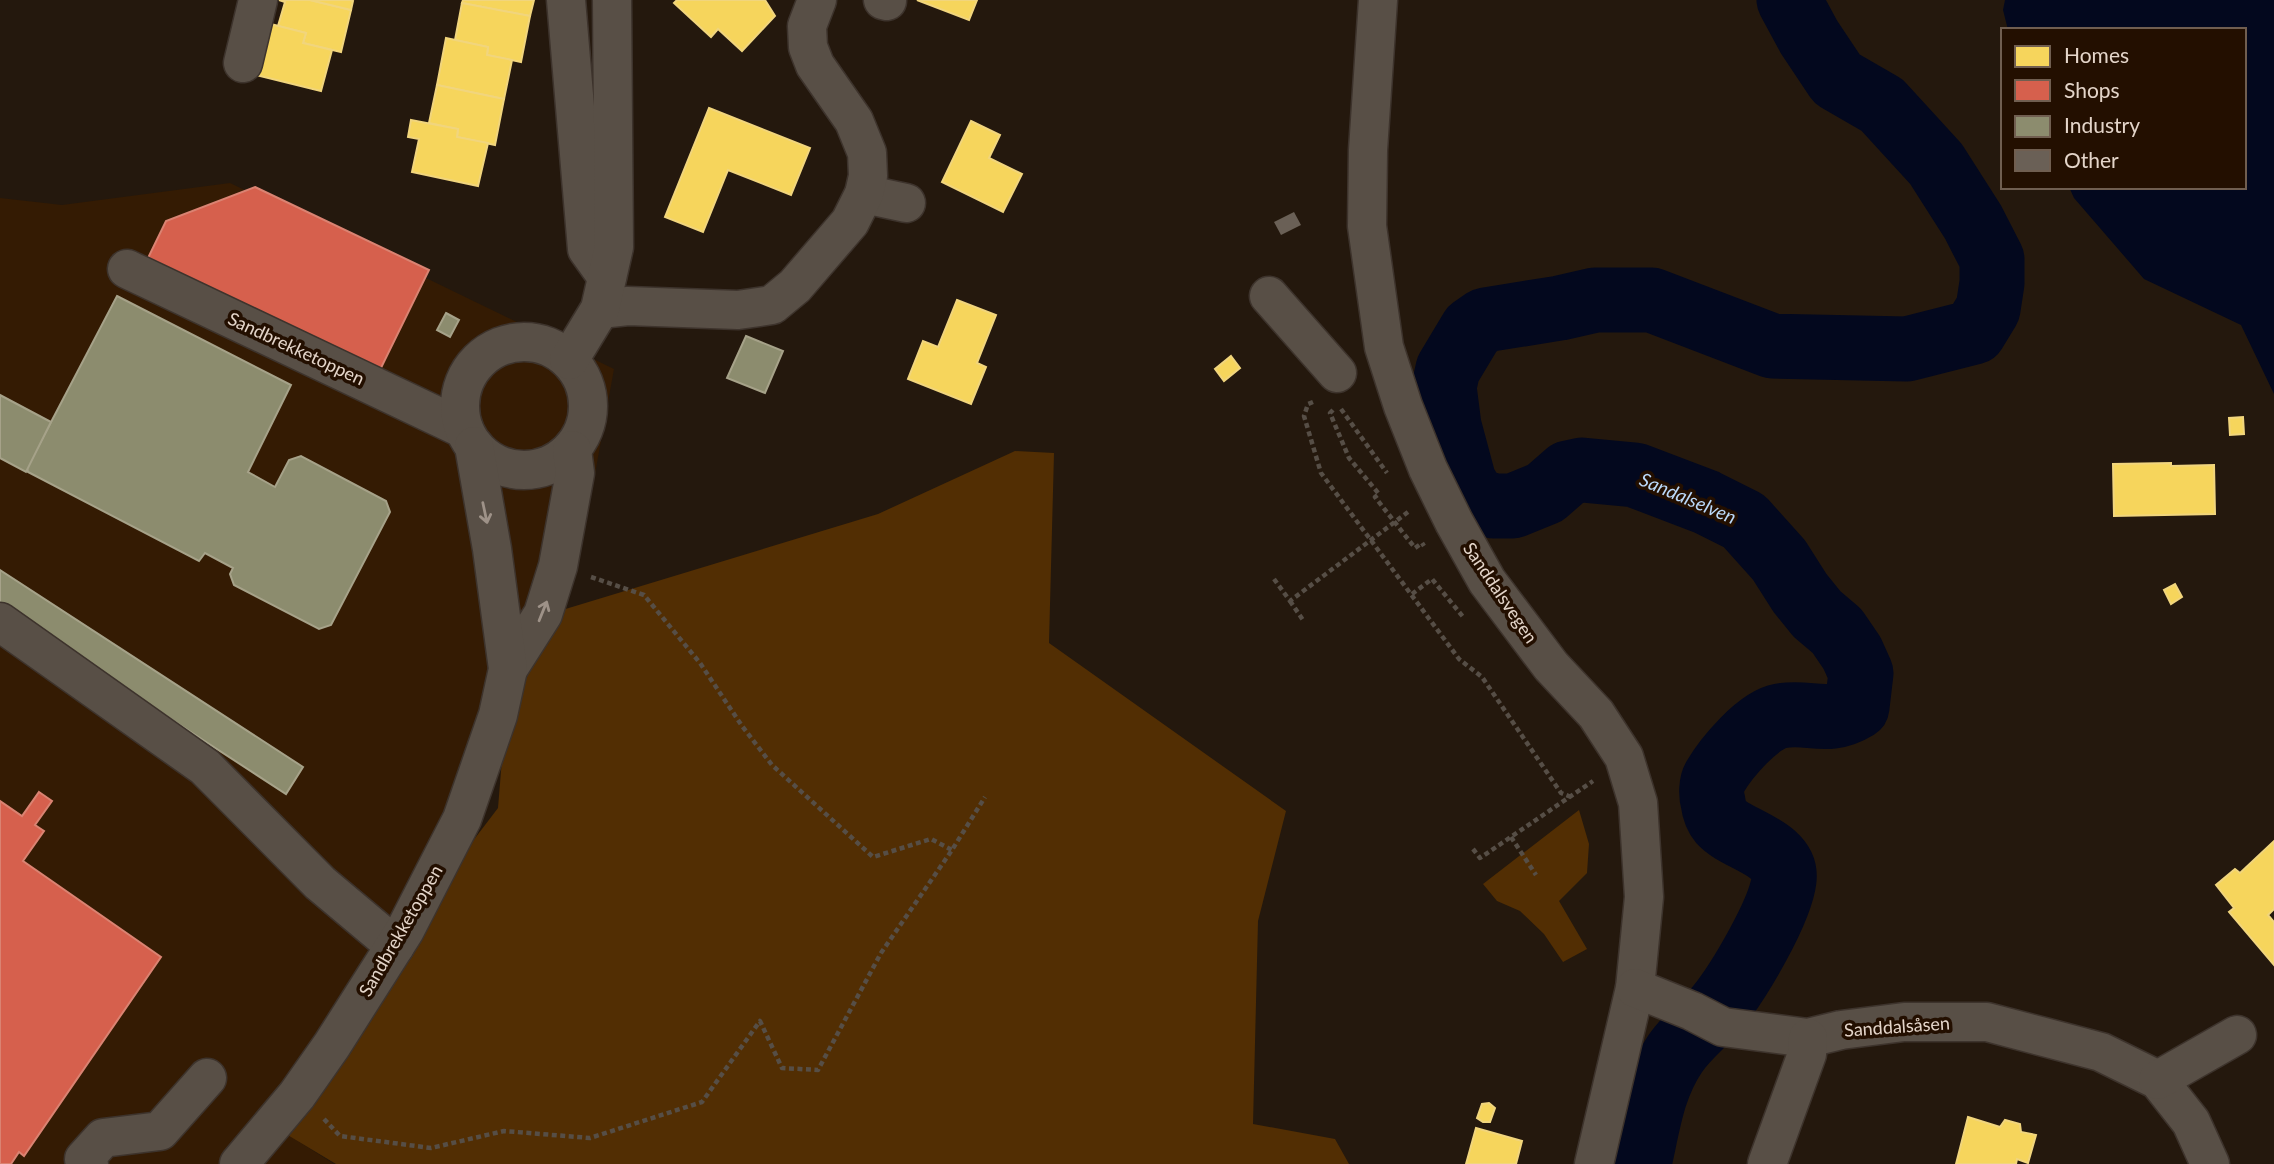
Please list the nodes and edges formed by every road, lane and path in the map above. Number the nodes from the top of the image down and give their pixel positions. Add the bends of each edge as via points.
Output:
1 (258, 0) edge
2 (566, 0) edge
3 (612, 0) edge
4 (817, 0) edge
5 (1378, 0) edge
6 (243, 63) dead end
7 (864, 194) junction
8 (906, 203) dead end
9 (127, 269) dead end
10 (603, 293) junction
11 (1269, 296) dead end
12 (569, 360) junction
13 (1328, 386) joint
14 (469, 437) junction
15 (572, 450) junction
16 (1391, 478) dead end
17 (1413, 509) dead end
18 (1395, 522) junction
19 (1372, 541) junction
20 (1428, 552) dead end
21 (581, 574) dead end
22 (1274, 579) dead end
23 (1412, 594) junction
24 (1290, 601) junction
25 (1469, 613) dead end
26 (1303, 620) dead end
27 (0, 622) edge
28 (508, 669) junction
29 (1597, 778) dead end
30 (985, 797) dead end
31 (1571, 797) junction
32 (1511, 837) junction
33 (1473, 849) dead end
34 (952, 850) junction
35 (1536, 875) dead end
36 (395, 946) junction
37 (1635, 988) junction
38 (2237, 1035) dead end
39 (1808, 1038) junction
40 (207, 1078) dead end
41 (2158, 1080) junction
42 (314, 1110) dead end
43 (89, 1164) edge
44 (239, 1164) edge
45 (1594, 1164) edge
46 (1767, 1164) edge
47 (2210, 1164) edge

1 - 6 street
2 - 10 street via 587,249
3 - 10 street via 614,247
4 - 7 street via 807,26 808,47 864,142 868,176
5 - 37 street, Sanddalsvegen via 1367,226 1384,347 1428,469 1487,580 1551,666 1596,714 1625,757 1639,803 1642,848 1644,897
7 - 8 street
7 - 10 street via 850,222 795,286 772,305 738,310 628,306
9 - 14 street, Sandbrekketoppen
10 - 12 street
11 - 13 street
12 - 14 street, Sandbrekketoppen via 549,346 524,342 500,346 480,360 465,380 460,405
12 - 15 street, Sandbrekketoppen via 583,380 589,404 585,428
13 - 19 path via 1308,404 1304,416 1321,472
14 - 15 street, Sandbrekketoppen via 487,458 522,470 558,461
14 -> 28 street, Sandbrekketoppen via 492,549
28 -> 15 street, Sandbrekketoppen via 543,614 558,566 575,472
16 - 18 path via 1338,404 1330,413 1349,458
17 - 18 path
18 - 19 path
18 - 20 path via 1415,548 1422,543
19 - 23 path
19 - 24 path
21 - 34 path via 644,595 700,663 772,765 873,856 930,839
22 - 24 path
23 - 25 path via 1432,579 1464,618
23 - 31 path via 1459,659 1482,677 1560,793
24 - 26 path
27 - 36 street via 205,767 320,883
28 - 36 street, Sandbrekketoppen via 498,715 463,819
29 - 31 path
30 - 34 path
31 - 32 path
32 - 33 path via 1480,858
32 - 35 path
34 - 42 path via 881,953 818,1070 782,1068 760,1021 702,1102 590,1138 503,1131 431,1147 340,1136
36 - 44 street, Sandbrekketoppen via 304,1085
37 - 39 street, Sanddalsåsen via 1708,1019
37 - 45 street, Sanddalsvegen
38 - 41 street
39 - 41 street, Sanddalsåsen via 1905,1023 1987,1021 2101,1052
39 - 46 street via 1807,1054
40 - 43 street via 160,1131 103,1139 84,1159
41 - 47 street, Sanddalsåsen via 2191,1122

